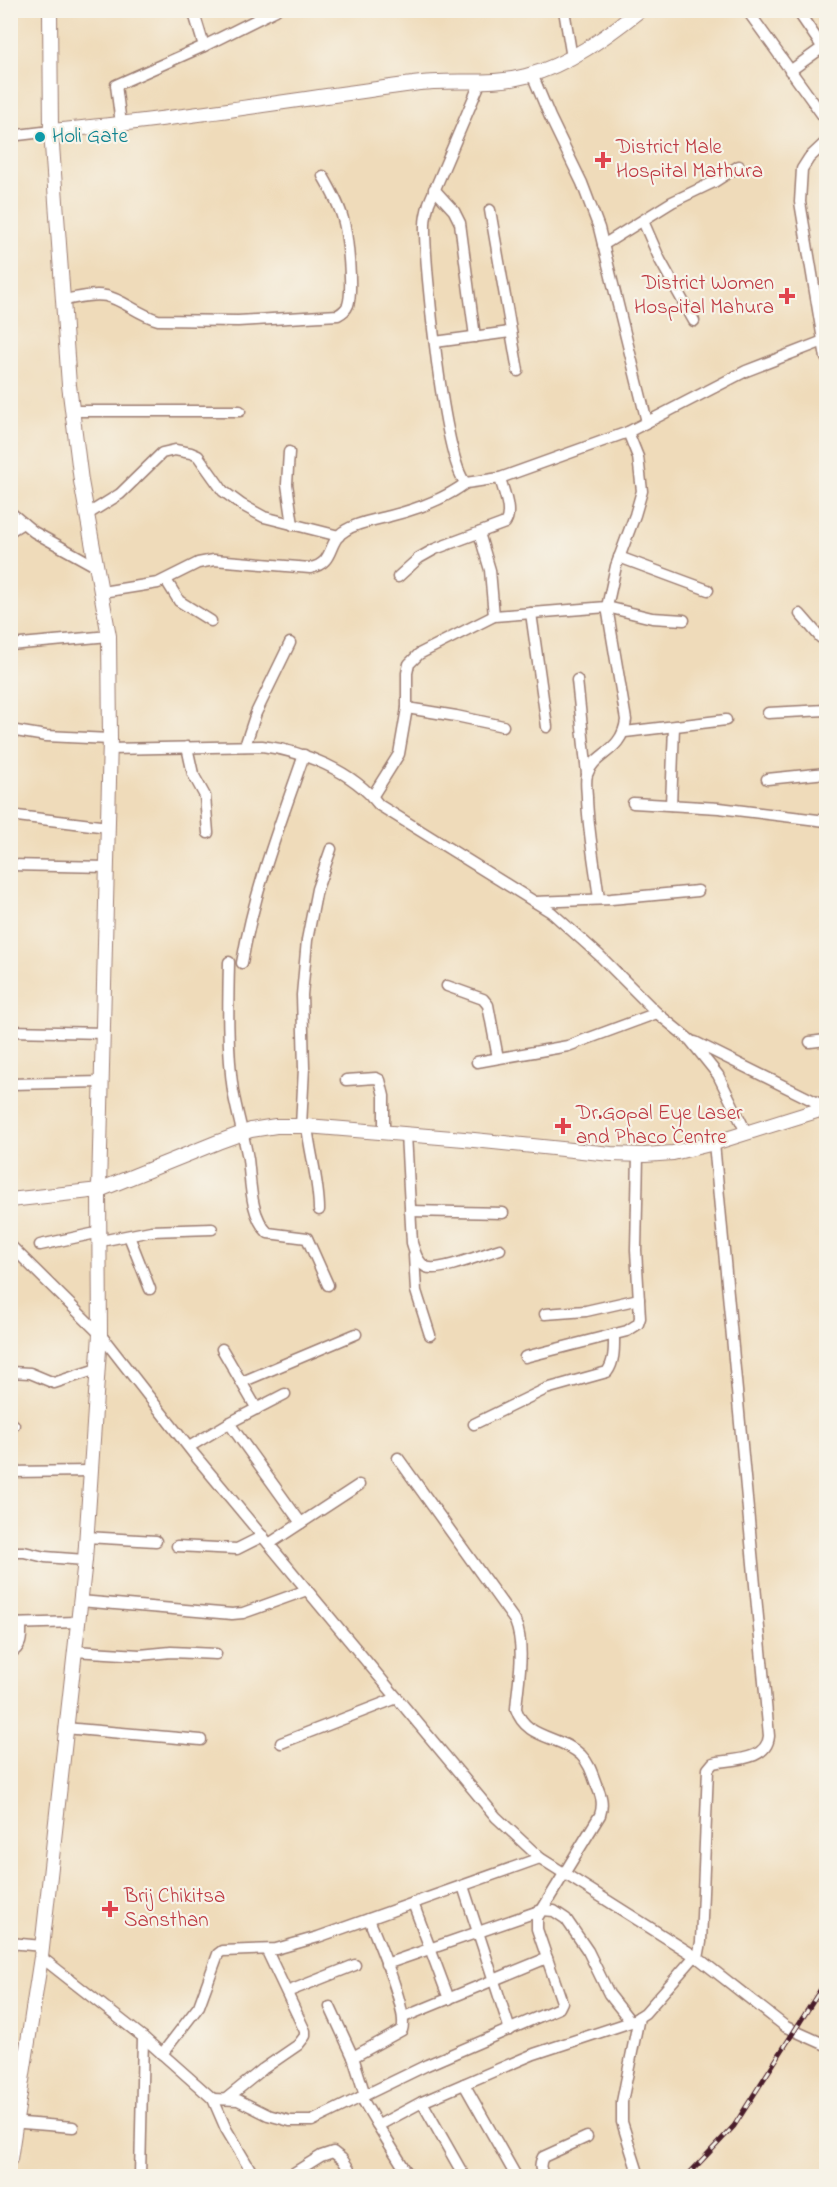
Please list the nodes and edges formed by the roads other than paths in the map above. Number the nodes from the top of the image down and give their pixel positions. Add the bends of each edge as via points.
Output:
1 (50, 10) edge
2 (193, 10) edge
3 (276, 10) edge
4 (564, 10) edge
5 (747, 10) edge
6 (797, 10) edge
7 (637, 12) edge
8 (204, 46) junction
9 (825, 46) edge
10 (572, 58) junction
11 (790, 71) junction
12 (532, 74) junction
13 (480, 83) junction
14 (826, 120) edge
15 (121, 124) junction
16 (51, 131) junction
17 (10, 136) edge
18 (826, 142) edge
19 (739, 166) dead end
20 (323, 176) dead end
21 (434, 189) junction
22 (490, 210) dead end
23 (643, 221) junction
24 (603, 245) junction
25 (63, 300) junction
26 (694, 321) dead end
27 (510, 332) junction
28 (475, 336) junction
29 (825, 340) edge
30 (435, 342) junction
31 (826, 358) edge
32 (518, 371) dead end
33 (73, 411) junction
34 (240, 411) dead end
35 (647, 422) junction
36 (628, 432) junction
37 (289, 452) dead end
38 (500, 478) junction
39 (466, 483) junction
40 (10, 512) edge
41 (88, 514) junction
42 (23, 523) junction
43 (293, 525) junction
44 (10, 531) edge
45 (479, 533) junction
46 (339, 536) junction
47 (619, 557) junction
48 (97, 567) junction
49 (398, 577) dead end
50 (166, 579) junction
51 (708, 590) dead end
52 (102, 592) junction
53 (607, 607) junction
54 (531, 613) junction
55 (800, 614) dead end
56 (494, 616) junction
57 (684, 620) dead end
58 (211, 621) dead end
59 (109, 636) junction
60 (826, 641) edge
61 (290, 643) dead end
62 (10, 645) edge
63 (577, 680) dead end
64 (406, 708) junction
65 (826, 710) edge
66 (768, 713) dead end
67 (726, 720) dead end
68 (503, 726) dead end
69 (547, 727) dead end
70 (674, 727) junction
71 (10, 730) edge
72 (625, 732) junction
73 (110, 744) junction
74 (245, 746) junction
75 (187, 747) junction
76 (304, 755) junction
77 (826, 773) edge
78 (587, 774) junction
79 (767, 779) dead end
80 (372, 797) junction
81 (633, 803) dead end
82 (671, 805) junction
83 (16, 816) dead end
84 (826, 821) edge
85 (108, 827) junction
86 (208, 833) dead end
87 (331, 849) dead end
88 (10, 865) edge
89 (107, 867) junction
90 (698, 891) dead end
91 (599, 899) junction
92 (534, 902) junction
93 (229, 962) dead end
94 (242, 963) dead end
95 (447, 986) dead end
96 (657, 1013) junction
97 (10, 1031) edge
98 (104, 1033) junction
99 (690, 1040) junction
100 (826, 1040) edge
101 (810, 1042) dead end
102 (498, 1058) junction
103 (477, 1062) dead end
104 (346, 1080) dead end
105 (102, 1082) junction
106 (10, 1084) edge
107 (826, 1108) edge
108 (304, 1126) junction
109 (384, 1132) junction
110 (746, 1132) junction
111 (243, 1133) junction
112 (406, 1134) junction
113 (714, 1143) junction
114 (638, 1155) junction
115 (99, 1190) junction
116 (10, 1200) edge
117 (319, 1210) dead end
118 (410, 1211) junction
119 (503, 1213) dead end
120 (212, 1228) dead end
121 (101, 1236) junction
122 (129, 1236) junction
123 (10, 1245) edge
124 (40, 1245) dead end
125 (500, 1249) dead end
126 (414, 1251) junction
127 (328, 1285) dead end
128 (150, 1289) dead end
129 (639, 1299) junction
130 (545, 1314) dead end
131 (100, 1334) junction
132 (356, 1334) dead end
133 (614, 1334) junction
134 (430, 1335) dead end
135 (222, 1349) dead end
136 (525, 1357) dead end
137 (97, 1369) junction
138 (10, 1372) edge
139 (242, 1383) junction
140 (285, 1394) dead end
141 (257, 1409) junction
142 (229, 1423) junction
143 (474, 1424) dead end
144 (189, 1447) junction
145 (398, 1458) dead end
146 (91, 1471) junction
147 (10, 1472) edge
148 (359, 1485) dead end
149 (301, 1523) junction
150 (86, 1537) junction
151 (266, 1540) junction
152 (156, 1541) dead end
153 (177, 1546) dead end
154 (10, 1552) edge
155 (85, 1560) junction
156 (307, 1590) junction
157 (80, 1601) junction
158 (78, 1622) junction
159 (16, 1624) edge
160 (74, 1652) junction
161 (10, 1653) edge
162 (216, 1653) dead end
163 (397, 1698) junction
164 (65, 1728) junction
165 (201, 1740) dead end
166 (281, 1743) dead end
167 (540, 1858) junction
168 (564, 1873) junction
169 (463, 1886) junction
170 (413, 1903) junction
171 (542, 1910) junction
172 (369, 1919) junction
173 (478, 1932) junction
174 (10, 1943) edge
175 (429, 1949) junction
176 (42, 1951) junction
177 (267, 1951) junction
178 (696, 1957) junction
179 (547, 1958) junction
180 (386, 1964) junction
181 (355, 1965) dead end
182 (494, 1980) junction
183 (287, 1992) junction
184 (449, 1999) junction
185 (330, 2007) dead end
186 (404, 2017) junction
187 (635, 2019) junction
188 (510, 2030) junction
189 (142, 2037) junction
190 (826, 2045) edge
191 (162, 2054) junction
192 (353, 2057) junction
193 (464, 2084) junction
194 (363, 2096) junction
195 (213, 2099) junction
196 (226, 2099) junction
197 (423, 2102) junction
198 (13, 2123) edge
199 (377, 2124) junction
200 (73, 2127) dead end
201 (587, 2136) dead end
202 (10, 2159) edge
203 (140, 2176) edge
204 (254, 2176) edge
205 (289, 2176) edge
206 (354, 2176) edge
207 (409, 2176) edge
208 (464, 2176) edge
209 (516, 2176) edge
210 (544, 2176) edge
211 (639, 2176) edge

1 - 16 street
2 - 8 street
3 - 8 street
4 - 10 street
5 - 11 street
6 - 9 street
7 - 10 street
8 - 15 street via 116,85
9 - 11 street
10 - 12 street
11 - 14 street
12 - 13 street
12 - 24 street via 582,183
13 - 15 street via 423,82
13 - 21 street
15 - 16 street
16 - 17 street
16 - 25 street
18 - 29 street via 802,169 800,202
19 - 23 street
20 - 25 street via 338,204 346,232 349,302 338,315 238,321 158,320 109,296
21 - 28 street via 460,223
21 - 30 street via 425,222
22 - 27 street
23 - 24 street
23 - 26 street
24 - 35 street
25 - 33 street
27 - 28 street
27 - 32 street
28 - 30 street
29 - 31 street
29 - 35 street via 746,370
30 - 39 street via 458,472
33 - 34 street
33 - 41 street
35 - 36 street
36 - 38 street
36 - 47 street via 638,456 642,491
37 - 43 street via 287,484
38 - 39 street
38 - 45 street via 508,519
39 - 46 street via 430,504 348,529
40 - 42 street
41 - 43 street via 120,494 162,453 175,450 198,456 218,485 243,505 272,520
41 - 48 street
42 - 44 street
42 - 48 street
43 - 46 street
45 - 49 street via 435,549
45 - 56 street via 490,570
46 - 50 street via 327,560 317,567 214,560 198,563
47 - 51 street
47 - 53 street
48 - 52 street
50 - 52 street via 149,586
50 - 58 street via 179,601
52 - 59 street
53 - 54 street
53 - 57 street via 652,618
53 - 72 street
54 - 56 street
54 - 69 street
55 - 60 street
56 - 64 street via 414,658 407,673
59 - 62 street
59 - 73 street
61 - 74 street via 256,713
63 - 78 street
64 - 68 street
64 - 80 street via 399,754
65 - 66 street
67 - 70 street
70 - 72 street
70 - 82 street
71 - 73 street
72 - 78 street
73 - 75 street
73 - 85 street
74 - 75 street
74 - 76 street via 285,749
75 - 86 street via 190,764 205,796
76 - 80 street via 337,770
76 - 94 street via 247,930
77 - 79 street
78 - 91 street via 587,808
80 - 92 street via 378,805
81 - 82 street
82 - 84 street
83 - 85 street
85 - 89 street
87 - 108 street via 317,889 307,940 302,995
88 - 89 street
89 - 98 street
90 - 91 street
91 - 92 street
92 - 96 street via 600,955
93 - 111 street via 228,1037 233,1091
95 - 102 street via 483,999 488,1005
96 - 99 street
96 - 102 street via 568,1046
97 - 98 street
98 - 105 street
99 - 107 street
99 - 110 street via 718,1075
100 - 101 street
102 - 103 street
104 - 109 street via 380,1080
105 - 106 street
105 - 115 street
107 - 110 street
108 - 109 street
108 - 111 street via 276,1126
108 - 117 street
109 - 112 street
110 - 113 street
111 - 115 street
111 - 127 street via 254,1206 262,1228 268,1233 307,1238
112 - 114 street
112 - 118 street
113 - 114 street via 673,1153
113 - 178 street via 769,1744 756,1755 713,1763 708,1769 701,1942
114 - 129 street
115 - 116 street
115 - 121 street
118 - 119 street
118 - 126 street
120 - 122 street
121 - 122 street
121 - 124 street
121 - 131 street
122 - 128 street
123 - 131 street
125 - 126 street via 432,1269 422,1264
126 - 134 street via 415,1283
129 - 130 street via 585,1311
129 - 133 street via 638,1324
131 - 137 street
131 - 144 street
132 - 139 street
133 - 136 street
133 - 143 street via 608,1372 546,1389
135 - 139 street
137 - 138 street via 54,1383 30,1373
137 - 146 street
139 - 141 street
140 - 141 street
141 - 142 street
142 - 144 street
142 - 149 street
144 - 151 street
145 - 168 street via 515,1621 521,1649 518,1717 532,1730 571,1747 589,1766 603,1807
146 - 147 street
146 - 150 street
148 - 149 street
149 - 151 street
150 - 152 street
150 - 155 street
151 - 153 street via 237,1549
151 - 156 street
154 - 155 street
155 - 157 street
156 - 157 street via 232,1614
156 - 163 street
157 - 158 street
158 - 159 street
158 - 160 street
159 - 161 street via 21,1643
160 - 162 street
160 - 164 street
163 - 166 street
163 - 167 street via 495,1816
164 - 165 street
164 - 176 street
167 - 168 street
167 - 169 street
168 - 171 street
168 - 178 street
169 - 170 street
169 - 173 street
170 - 172 street
170 - 175 street
171 - 173 street
171 - 179 street via 537,1929
171 - 187 street via 554,1911 566,1919 588,1951 609,1994
172 - 177 street
172 - 180 street
173 - 175 street
173 - 182 street
174 - 176 street
175 - 180 street
175 - 184 street
176 - 189 street
176 - 198 street
177 - 183 street
177 - 191 street via 218,1954 199,2006
178 - 187 street
178 - 190 street via 786,2027
179 - 182 street
179 - 188 street via 562,2002 559,2008
180 - 186 street
181 - 183 street
182 - 184 street
182 - 188 street
183 - 196 street via 305,2031 303,2040
184 - 186 street
185 - 192 street
186 - 192 street via 402,2030
187 - 193 street via 534,2054
187 - 211 street via 622,2122
188 - 194 street
189 - 191 street
189 - 203 street
191 - 195 street
192 - 194 street
193 - 197 street
193 - 209 street
194 - 196 street via 303,2122 268,2115 238,2100
194 - 199 street
195 - 196 street
195 - 204 street
197 - 199 street
197 - 208 street
198 - 200 street
198 - 202 street
199 - 207 street
201 - 210 street via 543,2157 540,2169
205 - 206 street via 333,2152

